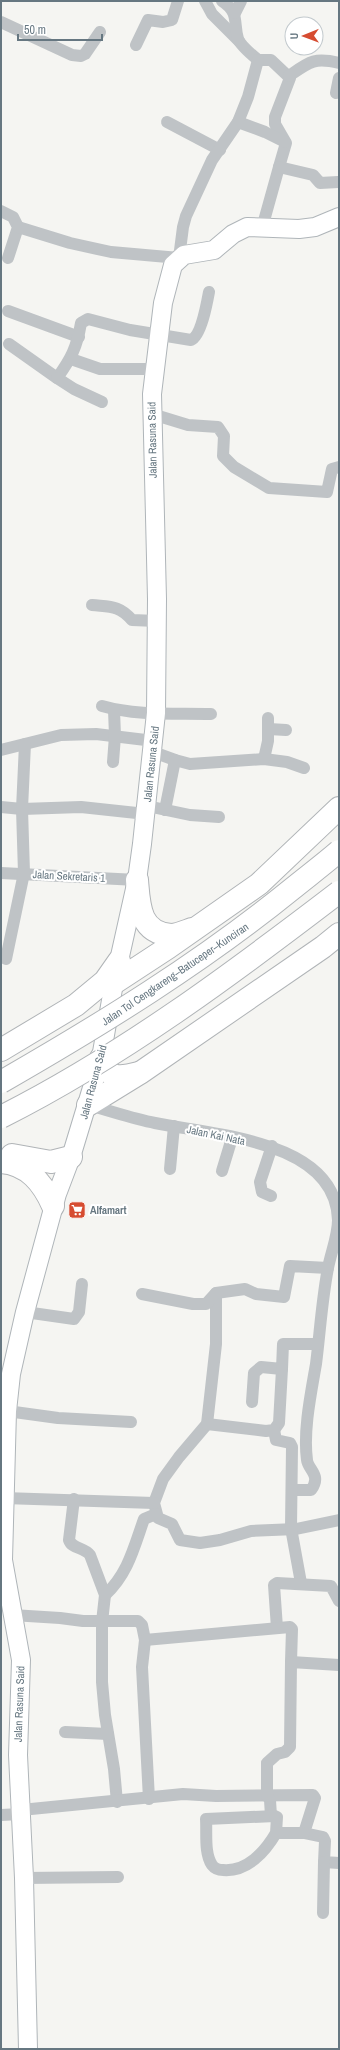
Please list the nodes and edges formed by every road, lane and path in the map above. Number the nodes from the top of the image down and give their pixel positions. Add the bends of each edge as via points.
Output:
1 (178, 1) edge
2 (205, 1) edge
3 (222, 1) edge
4 (241, 1) edge
5 (235, 13) junction
6 (1, 22) edge
7 (100, 32) dead end
8 (238, 41) junction
9 (136, 45) dead end
10 (258, 60) junction
11 (339, 62) edge
12 (289, 76) junction
13 (339, 78) edge
14 (336, 94) dead end
15 (167, 122) dead end
16 (238, 122) junction
17 (286, 143) junction
18 (220, 150) junction
19 (279, 167) junction
20 (338, 182) dead end
21 (1, 211) edge
22 (339, 217) edge
23 (18, 227) junction
24 (262, 228) junction
25 (8, 258) dead end
26 (179, 258) junction
27 (209, 292) dead end
28 (8, 311) dead end
29 (159, 334) junction
30 (79, 336) junction
31 (9, 344) dead end
32 (71, 359) junction
33 (154, 369) junction
34 (57, 378) junction
35 (102, 402) dead end
36 (152, 414) junction
37 (339, 467) edge
38 (92, 605) dead end
39 (157, 621) junction
40 (102, 706) dead end
41 (114, 710) junction
42 (156, 713) junction
43 (211, 714) dead end
44 (286, 730) dead end
45 (115, 736) junction
46 (25, 744) junction
47 (153, 746) junction
48 (1, 750) edge
49 (264, 759) junction
50 (175, 760) junction
51 (113, 762) dead end
52 (304, 768) dead end
53 (1, 807) edge
54 (339, 808) edge
55 (22, 809) junction
56 (146, 810) junction
57 (165, 810) junction
58 (219, 817) dead end
59 (339, 850) edge
60 (1, 873) edge
61 (24, 873) junction
62 (137, 880) junction
63 (339, 892) edge
64 (198, 927) junction
65 (339, 934) edge
66 (6, 959) dead end
67 (119, 961) junction
68 (114, 982) junction
69 (76, 1005) junction
70 (108, 1016) junction
71 (1, 1050) edge
72 (101, 1058) junction
73 (140, 1073) junction
74 (1, 1082) edge
75 (88, 1105) junction
76 (1, 1117) edge
77 (174, 1126) junction
78 (232, 1138) junction
79 (272, 1146) junction
80 (1, 1157) edge
81 (71, 1157) junction
82 (1, 1162) edge
83 (170, 1169) dead end
84 (222, 1171) dead end
85 (334, 1190) edge
86 (271, 1196) dead end
87 (53, 1206) junction
88 (338, 1233) edge
89 (328, 1268) junction
90 (82, 1284) dead end
91 (142, 1294) dead end
92 (216, 1294) junction
93 (25, 1312) junction
94 (318, 1344) junction
95 (282, 1369) junction
96 (252, 1402) dead end
97 (7, 1411) junction
98 (131, 1422) dead end
99 (207, 1424) junction
100 (274, 1430) junction
101 (292, 1490) junction
102 (4, 1498) junction
103 (74, 1499) junction
104 (155, 1509) junction
105 (339, 1520) edge
106 (291, 1528) junction
107 (301, 1584) junction
108 (105, 1595) junction
109 (339, 1601) edge
110 (102, 1622) junction
111 (7, 1623) edge
112 (277, 1628) junction
113 (145, 1640) junction
114 (291, 1662) junction
115 (339, 1665) edge
116 (65, 1732) dead end
117 (108, 1734) junction
118 (267, 1796) junction
119 (149, 1799) junction
120 (116, 1802) junction
121 (21, 1812) junction
122 (1, 1815) edge
123 (271, 1816) junction
124 (276, 1833) junction
125 (304, 1833) junction
126 (324, 1862) junction
127 (339, 1863) edge
128 (118, 1877) dead end
129 (24, 1878) junction
130 (323, 1913) dead end
131 (28, 2049) edge

1 - 9 street via 172,20 148,20
2 - 8 street via 212,14
3 - 5 street
4 - 5 street
5 - 8 street
6 - 7 street via 72,55 81,56
8 - 10 street
10 - 12 street via 271,60
10 - 16 street
11 - 12 street via 321,59 307,64
12 - 17 street via 290,81 275,117 275,124
13 - 14 street
15 - 18 street
16 - 17 street
16 - 18 street
17 - 19 street
18 - 26 street via 205,174 186,216
19 - 20 street via 313,175 320,183
19 - 24 street
21 - 23 street via 13,217
22 - 24 main road via 315,227
23 - 25 street
23 - 26 street via 111,252
24 - 26 main road via 243,229 214,250
26 - 29 main road, Jalan Rasuna Said via 169,276
27 - 29 street via 206,310 194,340
28 - 30 street
29 - 30 street via 130,330 88,319 80,323
29 - 33 main road, Jalan Rasuna Said
30 - 32 street
31 - 34 street
32 - 33 street via 100,370
32 - 34 street
33 - 36 main road, Jalan Rasuna Said
34 - 35 street
36 - 37 street via 188,425 218,427 224,436 223,456 234,467 269,488 327,492 332,469
36 - 39 main road, Jalan Rasuna Said
38 - 39 street via 124,610 132,620
39 - 42 main road, Jalan Rasuna Said
40 - 41 street
41 - 42 street
41 - 45 street
42 - 43 street
42 - 47 main road, Jalan Rasuna Said
44 - 49 street via 269,724
45 - 46 street via 61,736
45 - 47 street
45 - 51 street
46 - 48 street
46 - 55 street
47 - 50 street
47 - 56 main road, Jalan Rasuna Said
49 - 50 street via 202,764
49 - 52 street via 287,762
50 - 57 street
53 - 55 street
54 - 64 highway via 259,884
55 - 56 street via 81,807
55 - 61 street
56 - 57 street
56 - 62 main road, Jalan Rasuna Said
57 - 58 street
59 - 74 highway, Jalan Tol Cengkareng–Batuceper–Kunciran, bridge via 252,921 171,979
60 - 61 street, Jalan Sekretaris 1
61 - 62 street, Jalan Sekretaris 1
61 - 66 street
62 - 64 highway via 140,911 145,921 156,931 172,935
62 - 67 main road, Jalan Rasuna Said
63 - 76 highway, bridge via 264,949 172,1013 101,1060
64 - 68 highway
65 - 73 highway
67 - 68 main road, Jalan Rasuna Said
67 - 69 highway via 105,981
68 - 70 main road, Jalan Rasuna Said
69 - 70 highway via 98,1005 105,1008
69 - 71 highway
70 - 72 main road, Jalan Rasuna Said
72 - 73 highway via 105,1070 114,1076 124,1077
72 - 75 main road, Jalan Rasuna Said
73 - 75 highway
75 - 77 street, Jalan Kai Nata
75 - 81 main road, Jalan Rasuna Said
77 - 78 street, Jalan Kai Nata
77 - 83 street
78 - 79 street, Jalan Kai Nata
78 - 84 street
79 - 85 street, Jalan Kai Nata via 294,1156 315,1171
79 - 86 street via 259,1185 262,1192
80 - 81 highway via 12,1155 51,1162
81 - 87 main road, Jalan Rasuna Said
82 - 87 highway via 16,1165 30,1172 41,1182
85 - 88 street, Jalan Kai Nata
87 - 93 main road, Jalan Rasuna Said
88 - 89 street, Jalan Kai Nata
89 - 92 street via 290,1266 284,1297 256,1294 245,1289
89 - 94 street, Jalan Kai Nata
90 - 93 street via 79,1312 74,1319
91 - 92 street via 193,1304 206,1304
92 - 99 street via 216,1344
93 - 97 main road, Jalan Rasuna Said via 11,1374
94 - 95 street via 283,1344
94 - 101 street, Jalan Kai Nata via 307,1442 307,1462 315,1473 315,1480 311,1490
95 - 96 street via 261,1367 256,1370
95 - 100 street via 280,1423
97 - 98 street via 58,1418
97 - 102 main road, Jalan Rasuna Said
99 - 100 street
99 - 104 street via 178,1457 163,1479
100 - 101 street via 276,1440 290,1443 292,1446
101 - 106 street
102 - 103 street
102 - 111 main road, Jalan Rasuna Said via 3,1560
103 - 104 street
103 - 108 street via 68,1536 70,1543 90,1555
104 - 106 street via 161,1520 172,1524 178,1537 184,1542 200,1543 251,1531
104 - 108 street via 144,1519 123,1574
105 - 106 street
106 - 107 street
107 - 109 street via 331,1586
107 - 112 street via 274,1585
108 - 110 street
110 - 111 street
110 - 113 street via 138,1621 144,1629
110 - 117 street via 102,1682
111 - 121 main road, Jalan Rasuna Said via 21,1660 17,1739
112 - 113 street
112 - 114 street via 292,1628
113 - 119 street via 142,1667
114 - 115 street
114 - 118 street via 290,1747 267,1763
116 - 117 street
117 - 120 street
118 - 119 street via 183,1794
118 - 123 street via 270,1800
118 - 125 street via 314,1796
119 - 120 street
120 - 121 street
121 - 122 street
121 - 129 main road, Jalan Rasuna Said
123 - 124 street via 276,1817
123 - 124 street via 206,1819 207,1849 212,1865 217,1870 232,1871 251,1863
124 - 125 street
125 - 126 street via 321,1836 324,1839
126 - 127 street
126 - 130 street
128 - 129 street
129 - 131 main road, Jalan Rasuna Said

